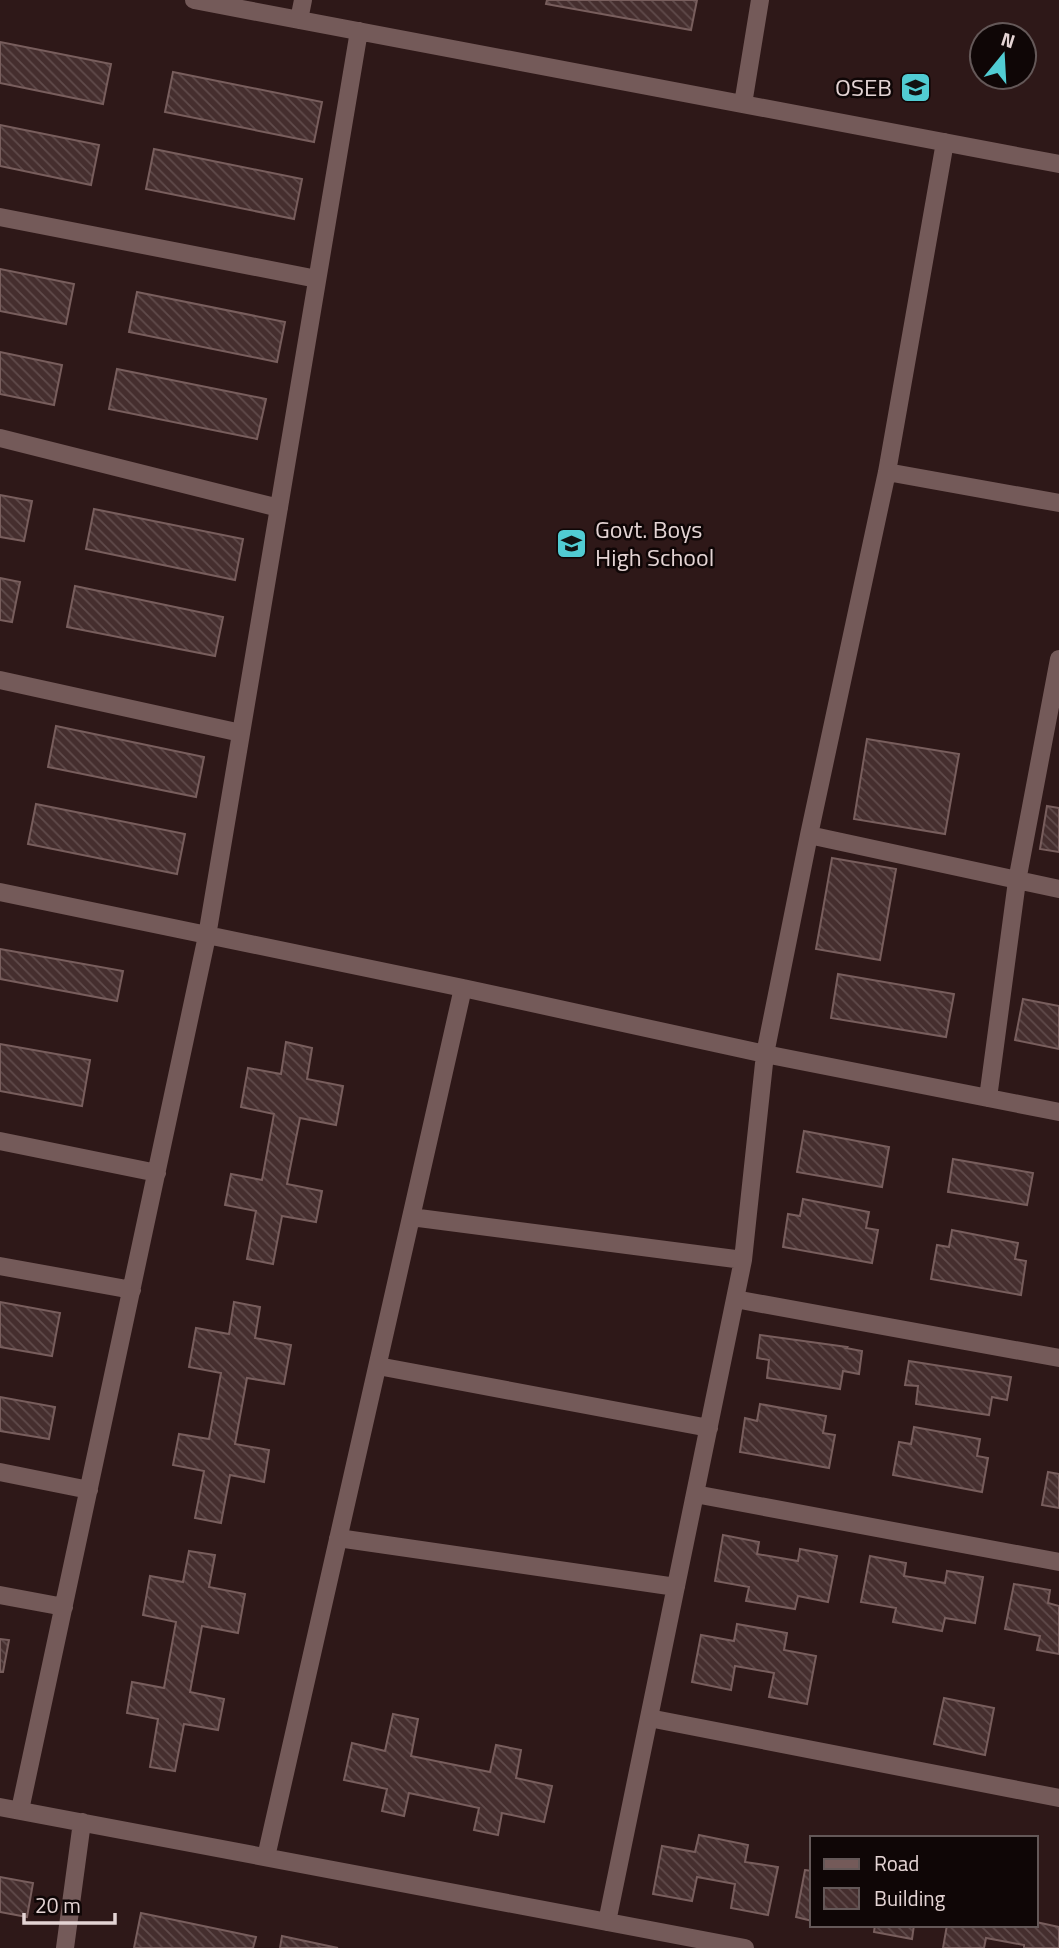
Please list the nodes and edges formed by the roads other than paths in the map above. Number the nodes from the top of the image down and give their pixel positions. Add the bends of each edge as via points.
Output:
1 (194, 0) edge
2 (303, 0) edge
3 (760, 0) edge
4 (299, 20) junction
5 (359, 32) junction
6 (743, 104) junction
7 (945, 142) junction
8 (1059, 164) edge
9 (0, 217) edge
10 (317, 279) junction
11 (0, 438) edge
12 (887, 472) junction
13 (1059, 503) edge
14 (279, 508) junction
15 (1059, 659) edge
16 (0, 680) edge
17 (1057, 688) edge
18 (241, 733) junction
19 (809, 835) junction
20 (1017, 881) junction
21 (1059, 889) edge
22 (0, 892) edge
23 (207, 936) junction
24 (463, 988) junction
25 (765, 1054) junction
26 (988, 1098) junction
27 (1059, 1112) edge
28 (0, 1141) edge
29 (157, 1173) junction
30 (411, 1217) junction
31 (743, 1260) junction
32 (0, 1266) edge
33 (132, 1290) junction
34 (735, 1299) junction
35 (1059, 1357) edge
36 (378, 1366) junction
37 (709, 1427) junction
38 (0, 1472) edge
39 (89, 1490) junction
40 (695, 1494) junction
41 (338, 1538) junction
42 (1059, 1562) edge
43 (676, 1587) junction
44 (0, 1595) edge
45 (64, 1607) junction
46 (649, 1718) junction
47 (1059, 1798) edge
48 (0, 1807) edge
49 (20, 1810) junction
50 (82, 1822) junction
51 (266, 1857) junction
52 (607, 1922) junction
53 (717, 1945) edge
54 (65, 1948) edge
55 (745, 1948) edge

1 - 4 street
2 - 4 street
3 - 6 street
4 - 5 street
5 - 6 street
5 - 10 street
6 - 7 street
7 - 8 street
7 - 12 street
9 - 10 street
10 - 14 street
11 - 14 street
12 - 13 street
12 - 19 street
14 - 18 street
15 - 17 street
16 - 18 street
17 - 20 street
18 - 23 street
19 - 20 street
19 - 25 street
20 - 21 street
20 - 26 street
22 - 23 street
23 - 24 street
23 - 29 street
24 - 25 street
24 - 30 street
25 - 26 street
25 - 31 street
26 - 27 street
28 - 29 street
29 - 33 street
30 - 31 street
30 - 36 street
31 - 34 street
32 - 33 street
33 - 39 street
34 - 35 street
34 - 37 street
36 - 37 street
36 - 41 street
37 - 40 street
38 - 39 street
39 - 45 street
40 - 42 street
40 - 43 street
41 - 43 street
41 - 51 street
43 - 46 street
44 - 45 street
45 - 49 street
46 - 47 street
46 - 52 street
48 - 49 street
49 - 50 street
50 - 51 street
50 - 54 street
51 - 52 street
52 - 53 street
53 - 55 street

